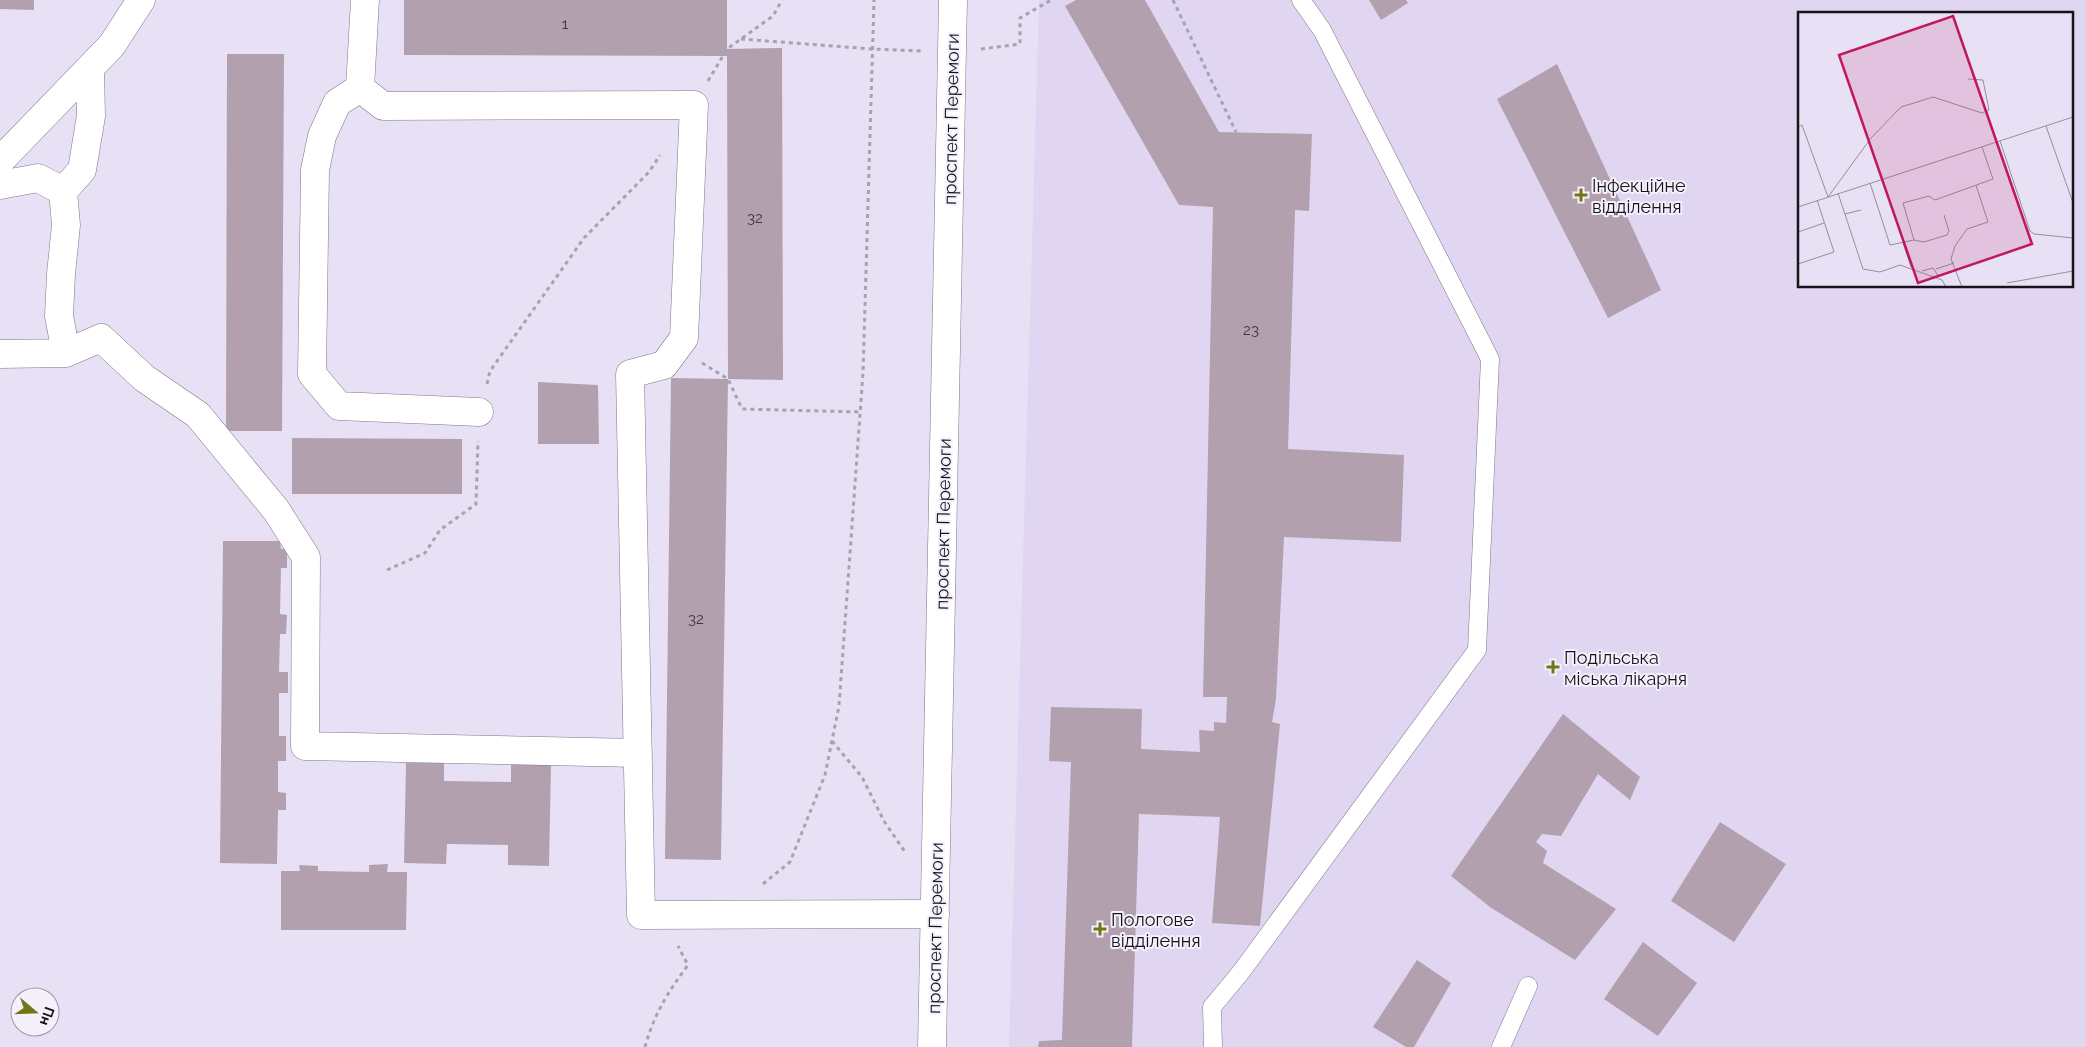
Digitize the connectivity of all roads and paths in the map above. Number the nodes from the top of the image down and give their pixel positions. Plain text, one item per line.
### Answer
1 (141, 0) edge
2 (365, 0) edge
3 (782, 0) edge
4 (874, 0) edge
5 (954, 0) edge
6 (1173, 0) edge
7 (1301, 0) edge
8 (741, 39) junction
9 (872, 49) junction
10 (90, 69) junction
11 (360, 88) junction
12 (694, 105) junction
13 (1236, 132) dead end
14 (664, 150) dead end
15 (0, 161) edge
16 (0, 185) edge
17 (63, 191) junction
18 (677, 348) junction
19 (66, 353) junction
20 (0, 354) edge
21 (479, 412) junction
22 (860, 412) junction
23 (387, 570) dead end
24 (832, 740) junction
25 (638, 753) junction
26 (909, 858) dead end
27 (762, 886) dead end
28 (935, 914) junction
29 (677, 945) dead end
30 (1528, 986) dead end
31 (645, 1047) edge
32 (932, 1047) edge
33 (1213, 1047) edge
34 (1501, 1047) edge

1 - 10 street
2 - 11 street
3 - 8 path
4 - 9 path
5 - 28 street, проспект Перемоги
6 - 13 path
7 - 33 lane
8 - 9 path
8 - 12 path
9 - 22 path
10 - 15 street
10 - 17 street
11 - 12 street
11 - 21 street
12 - 18 street
14 - 21 path
16 - 17 street
17 - 19 street
18 - 22 path
18 - 25 street
19 - 20 street
19 - 25 street
21 - 23 path
22 - 24 path
24 - 26 path
24 - 27 path
25 - 28 street
28 - 32 street, проспект Перемоги
29 - 31 path
30 - 34 lane

